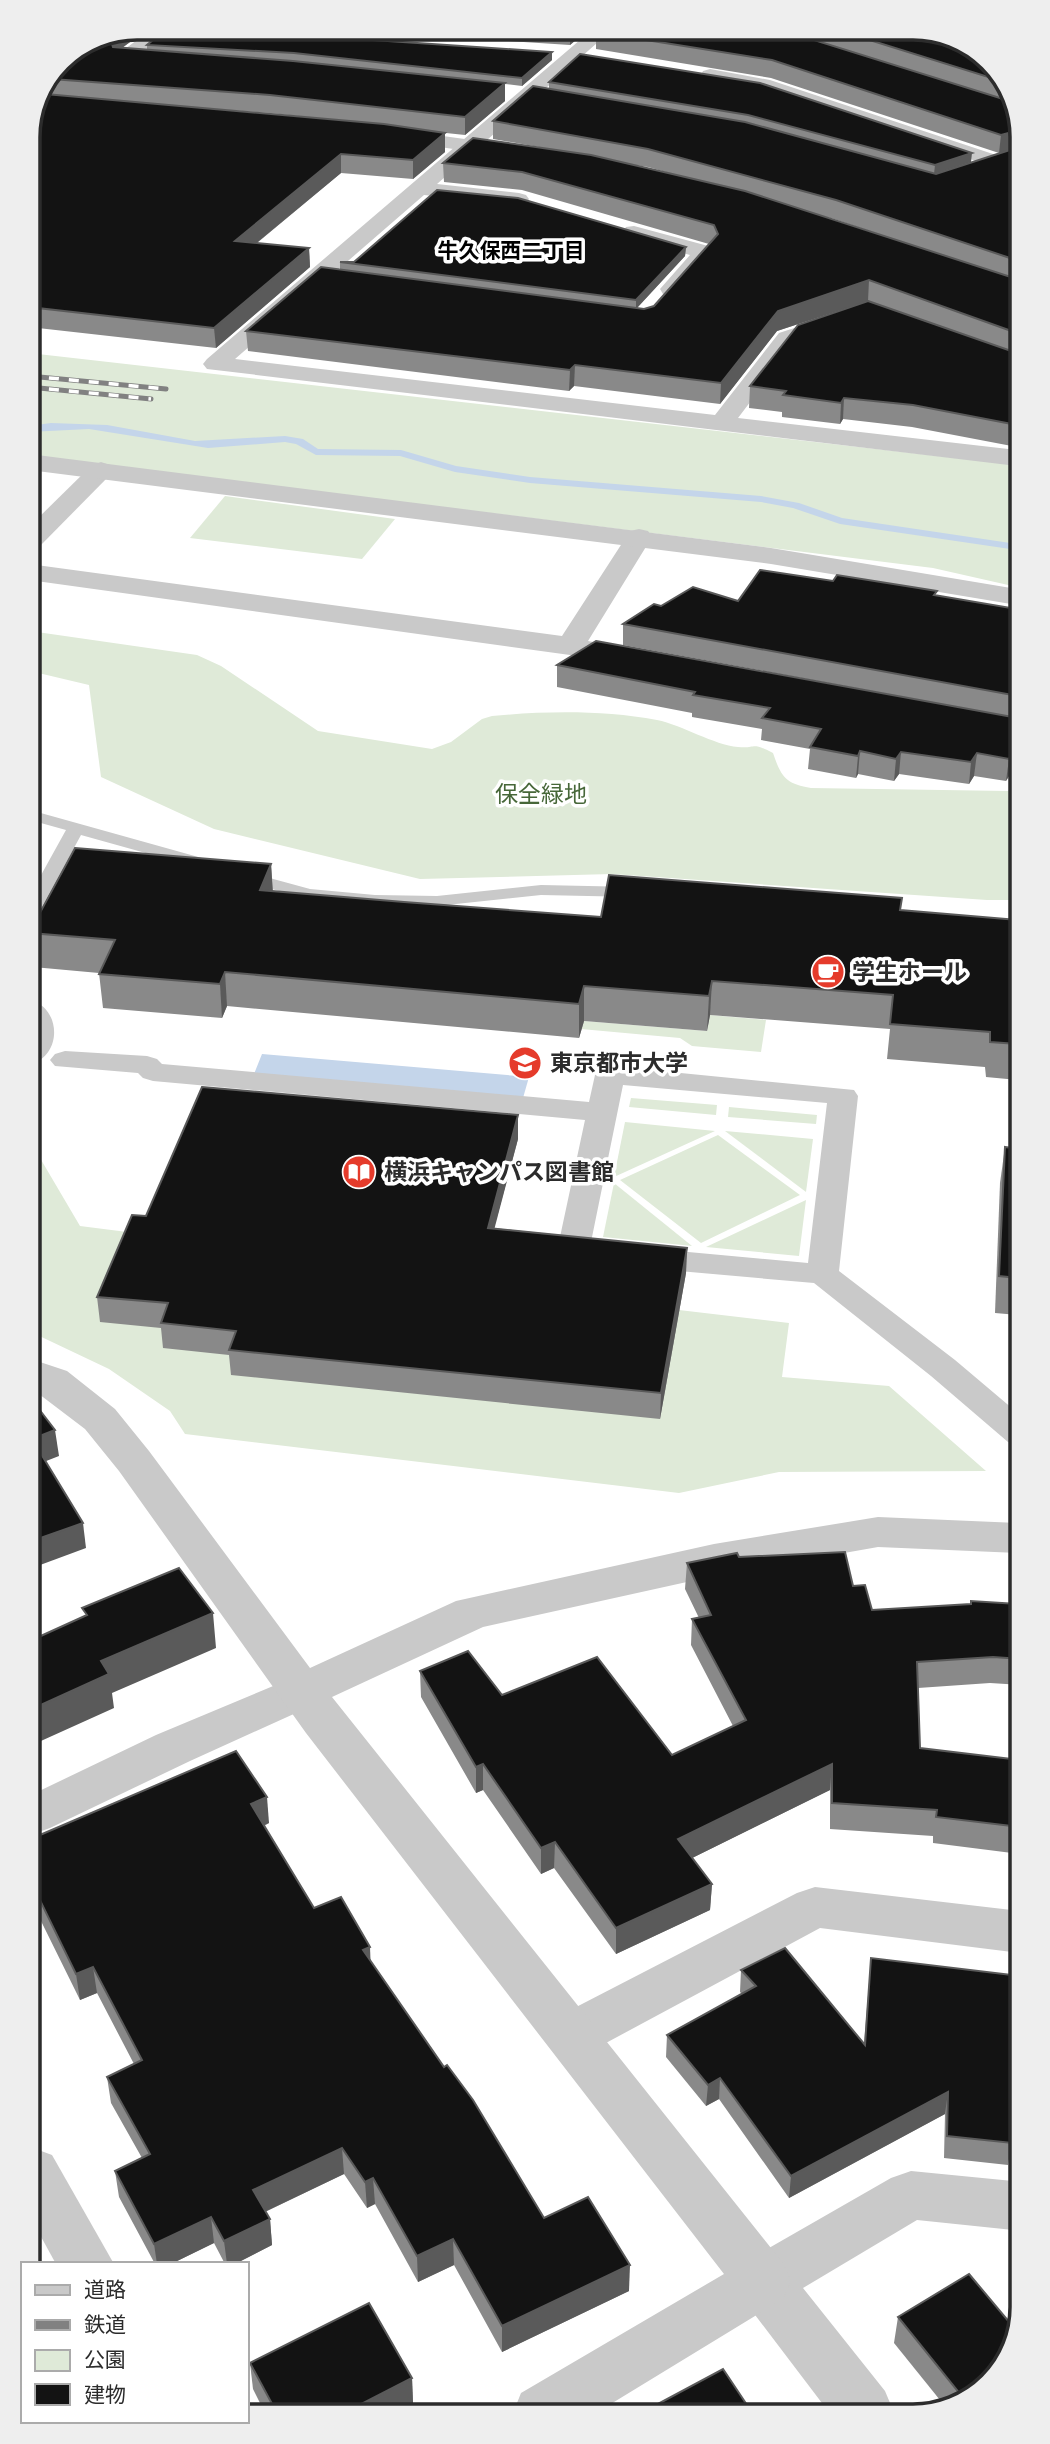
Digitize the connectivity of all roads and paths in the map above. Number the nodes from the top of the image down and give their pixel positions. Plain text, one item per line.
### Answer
1 (149, 40) edge
2 (592, 40) edge
3 (549, 52) edge
4 (577, 54) junction
5 (603, 58) edge
6 (176, 62) edge
7 (696, 73) edge
8 (502, 92) edge
9 (529, 95) junction
10 (50, 96) edge
11 (556, 100) edge
12 (46, 105) edge
13 (475, 140) junction
14 (535, 151) edge
15 (1007, 160) edge
16 (973, 171) edge
17 (421, 188) junction
18 (534, 203) edge
19 (613, 226) edge
20 (317, 276) junction
21 (344, 280) edge
22 (660, 301) edge
23 (856, 314) edge
24 (723, 421) junction
25 (1010, 457) edge
26 (40, 462) edge
27 (101, 470) junction
28 (40, 531) edge
29 (639, 537) junction
30 (40, 574) edge
31 (1010, 596) edge
32 (570, 646) junction
33 (665, 664) edge
34 (40, 818) edge
35 (75, 829) junction
36 (40, 894) edge
37 (658, 894) edge
38 (40, 1013) edge
39 (40, 1050) edge
40 (65, 1060) dead end
41 (602, 1112) junction
42 (823, 1274) junction
43 (40, 1375) edge
44 (1010, 1425) edge
45 (1010, 1538) edge
46 (302, 1691) junction
47 (40, 1812) edge
48 (1010, 1931) edge
49 (572, 2035) junction
50 (40, 2184) edge
51 (1010, 2206) edge
52 (85, 2262) edge
53 (763, 2281) junction
54 (557, 2404) edge
55 (859, 2404) edge

1 - 6 street
2 - 4 street
3 - 4 street
4 - 5 street
4 - 9 street
7 - 15 street
8 - 9 street
9 - 11 street
9 - 13 street
10 - 13 street
12 - 13 street
13 - 14 street
13 - 17 street
15 - 16 street
17 - 18 street
17 - 20 street
19 - 22 street
20 - 21 street
20 - 24 street
23 - 24 street
24 - 25 street
26 - 27 street
27 - 28 street
27 - 29 street
29 - 31 street
29 - 32 street
30 - 32 street
32 - 33 street
34 - 35 lane
35 - 36 lane
35 - 37 lane
38 - 39 lane
40 - 41 street
41 - 42 street
41 - 42 street
42 - 44 street
43 - 46 street
45 - 46 street
46 - 47 street
46 - 49 street
48 - 49 street
49 - 53 street
50 - 52 street
51 - 53 street
53 - 54 street
53 - 55 street

